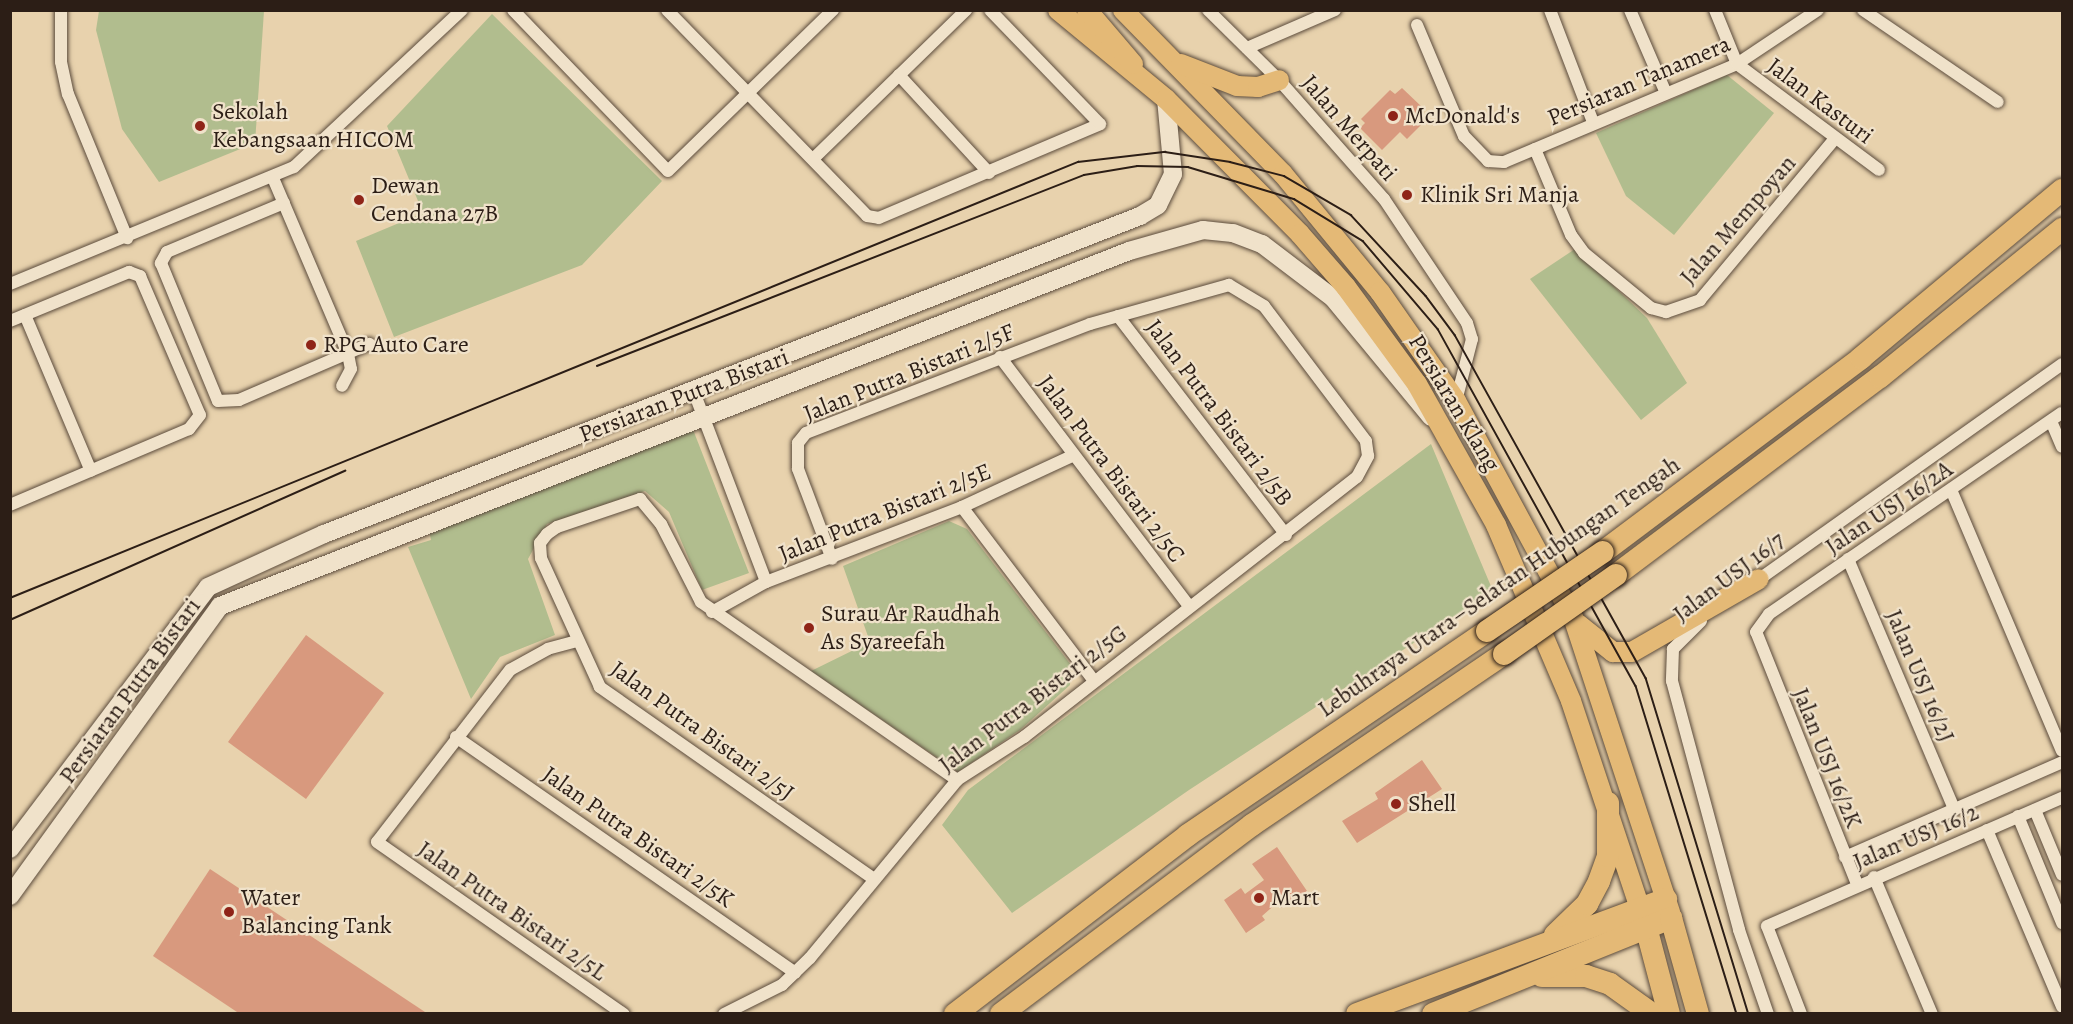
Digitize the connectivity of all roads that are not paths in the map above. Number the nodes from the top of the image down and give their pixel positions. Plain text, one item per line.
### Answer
1 (61, 10) edge
2 (462, 10) edge
3 (513, 10) edge
4 (667, 10) edge
5 (966, 10) edge
6 (990, 10) edge
7 (1058, 10) edge
8 (1087, 10) edge
9 (1123, 10) edge
10 (1208, 10) edge
11 (1335, 10) edge
12 (1550, 10) edge
13 (1630, 10) edge
14 (1715, 10) edge
15 (1818, 10) edge
16 (1863, 10) edge
17 (833, 11) edge
18 (1417, 25) dead end
19 (1247, 48) junction
20 (1176, 62) junction
21 (1737, 64) junction
22 (900, 75) junction
23 (1279, 80) junction
24 (1150, 84) junction
25 (748, 93) junction
26 (1666, 93) junction
27 (1166, 99) junction
28 (1998, 102) dead end
29 (1593, 122) junction
30 (1834, 140) junction
31 (1535, 149) junction
32 (813, 159) junction
33 (1879, 170) dead end
34 (989, 172) junction
35 (273, 178) junction
36 (2062, 190) edge
37 (284, 203) junction
38 (2062, 229) edge
39 (127, 238) junction
40 (10, 284) edge
41 (25, 315) junction
42 (1118, 316) junction
43 (10, 321) edge
44 (369, 344) dead end
45 (348, 354) junction
46 (1000, 357) junction
47 (2062, 364) edge
48 (342, 386) dead end
49 (694, 392) junction
50 (1456, 401) junction
51 (704, 413) junction
52 (2062, 413) edge
53 (2052, 422) junction
54 (1443, 429) junction
55 (2062, 447) edge
56 (1074, 455) junction
57 (91, 471) junction
58 (1952, 492) junction
59 (10, 505) edge
60 (962, 507) junction
61 (1286, 535) junction
62 (832, 559) junction
63 (1848, 559) junction
64 (1759, 579) junction
65 (766, 582) junction
66 (1189, 606) junction
67 (712, 612) junction
68 (1573, 617) junction
69 (577, 641) junction
70 (1759, 648) joint
71 (1094, 681) junction
72 (456, 737) junction
73 (2062, 752) edge
74 (2062, 762) edge
75 (957, 780) junction
76 (2062, 798) edge
77 (1608, 804) junction
78 (1954, 809) junction
79 (2035, 810) junction
80 (2018, 816) junction
81 (1987, 830) junction
82 (10, 849) edge
83 (1845, 856) junction
84 (2062, 875) edge
85 (1874, 877) junction
86 (874, 879) junction
87 (1857, 884) junction
88 (10, 896) edge
89 (1669, 909) junction
90 (1643, 918) junction
91 (2062, 923) edge
92 (1525, 951) junction
93 (795, 973) junction
94 (1516, 980) junction
95 (2062, 1007) edge
96 (624, 1014) edge
97 (724, 1014) edge
98 (955, 1014) edge
99 (1001, 1014) edge
100 (1357, 1014) edge
101 (1433, 1014) edge
102 (1653, 1014) edge
103 (1669, 1014) edge
104 (1698, 1014) edge
105 (1768, 1014) edge
106 (1801, 1014) edge
107 (1932, 1014) edge

1 - 39 street
2 - 35 street
3 - 25 street
4 - 25 street
5 - 22 street
6 - 34 street
7 - 24 main road, Persiaran Klang
8 - 24 main road
9 - 20 main road, Persiaran Klang
10 - 19 street, Jalan Merpati
11 - 19 street
12 - 29 street
13 - 26 street
14 - 21 street
15 - 21 street, Persiaran Tanamera
16 - 28 street
17 - 25 street
18 - 31 street, Persiaran Tanamera
19 - 23 street, Jalan Merpati
20 - 23 main road
20 - 50 main road, Persiaran Klang
21 - 26 street, Persiaran Tanamera
21 - 30 street, Jalan Kasturi
22 - 32 street
22 - 34 street
23 - 50 street, Jalan Merpati
24 - 27 main road, Persiaran Klang
25 - 32 street
26 - 29 street, Persiaran Tanamera
27 - 49 main road, Persiaran Putra Bistari
27 - 54 main road, Persiaran Klang
29 - 31 street, Persiaran Tanamera
30 - 31 street, Jalan Mempoyan
30 - 33 street, Jalan Kasturi
32 - 34 street
35 - 37 street
35 - 39 street
36 - 98 highway, Lebuhraya Utara–Selatan Hubungan Tengah, bridge
37 - 45 street
37 - 45 street
38 - 99 highway, bridge
39 - 40 street
41 - 43 street
41 - 57 street
41 - 57 street
42 - 46 street, Jalan Putra Bistari 2/5F
42 - 61 street, Jalan Putra Bistari 2/5B
42 - 61 street, Jalan Putra Bistari 2/5F
44 - 45 street
45 - 48 street
46 - 56 street, Jalan Putra Bistari 2/5C
46 - 62 street, Jalan Putra Bistari 2/5F
47 - 64 street, Jalan USJ 16/7
49 - 51 street
49 - 82 main road, Persiaran Putra Bistari
50 - 68 main road, Persiaran Klang
51 - 54 main road, Persiaran Putra Bistari
51 - 65 street
51 - 88 main road, Persiaran Putra Bistari
52 - 53 street, Jalan USJ 16/2A
53 - 55 street
53 - 58 street, Jalan USJ 16/2A
54 - 77 main road, Persiaran Klang
56 - 60 street, Jalan Putra Bistari 2/5E
56 - 66 street, Jalan Putra Bistari 2/5C
57 - 59 street
58 - 63 street, Jalan USJ 16/2A
58 - 73 street
60 - 62 street, Jalan Putra Bistari 2/5E
60 - 71 street
61 - 66 street, Jalan Putra Bistari 2/5G
62 - 65 street, Jalan Putra Bistari 2/5E
63 - 70 street, Jalan USJ 16/2A
63 - 78 street, Jalan USJ 16/2J
64 - 68 main road
64 - 105 street, Jalan USJ 16/7
65 - 67 street, Jalan Putra Bistari 2/5E
66 - 71 street, Jalan Putra Bistari 2/5G
67 - 69 street, Jalan Putra Bistari 2/5J
67 - 75 street
68 - 89 main road, Persiaran Klang
69 - 72 street
69 - 86 street, Jalan Putra Bistari 2/5J
70 - 83 street, Jalan USJ 16/2K
71 - 75 street, Jalan Putra Bistari 2/5G
72 - 93 street, Jalan Putra Bistari 2/5K
72 - 96 street, Jalan Putra Bistari 2/5L
74 - 78 street, Jalan USJ 16/2
75 - 86 street, Jalan Putra Bistari 2/5G
76 - 79 street, Jalan USJ 16/2
77 - 90 main road, Persiaran Klang
77 - 92 highway
78 - 83 street, Jalan USJ 16/2
79 - 80 street, Jalan USJ 16/2
79 - 84 street
80 - 81 street, Jalan USJ 16/2
80 - 91 street
81 - 85 street, Jalan USJ 16/2
81 - 95 street
83 - 87 street, Jalan USJ 16/2K
85 - 87 street, Jalan USJ 16/2
85 - 107 street
86 - 93 street, Jalan Putra Bistari 2/5G
87 - 106 street, Jalan USJ 16/2
89 - 90 highway
89 - 104 highway
90 - 92 highway
90 - 94 highway
90 - 103 highway
92 - 100 highway
93 - 97 street, Jalan Putra Bistari 2/5G
94 - 101 highway
94 - 102 highway

